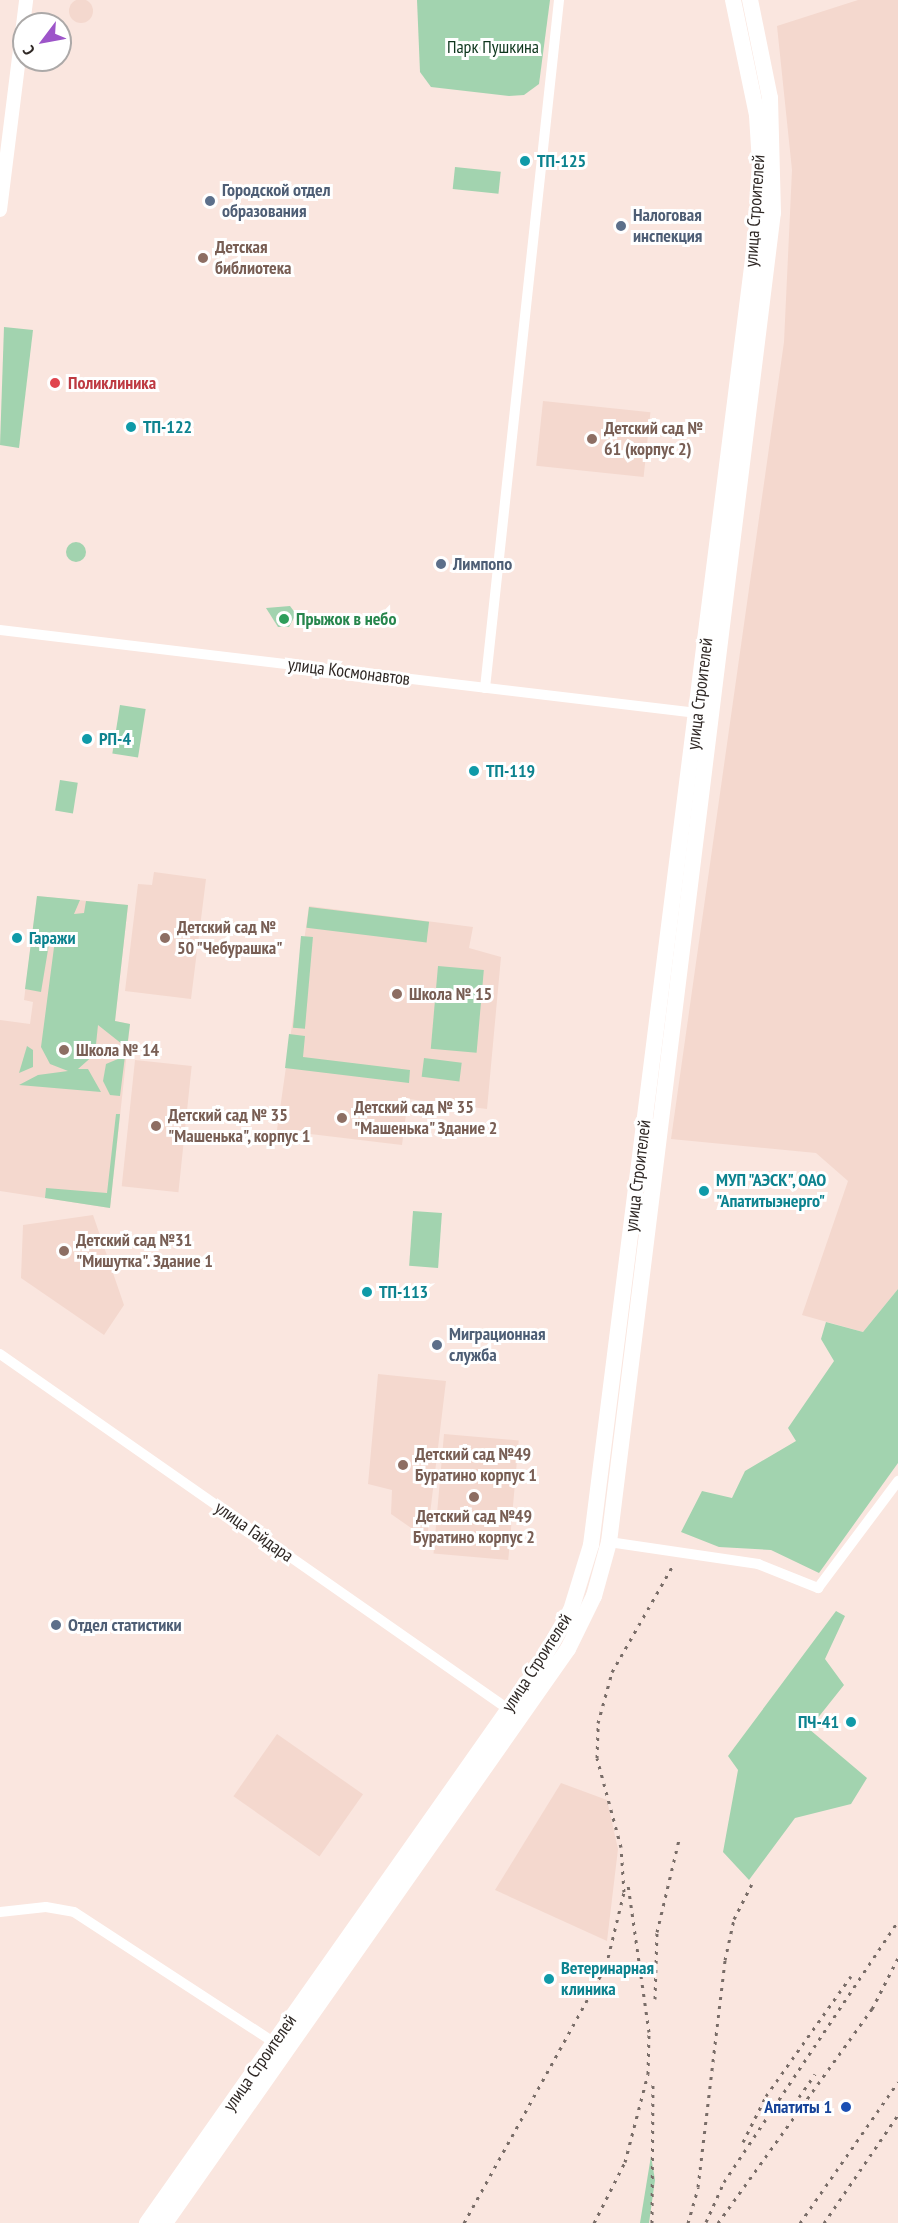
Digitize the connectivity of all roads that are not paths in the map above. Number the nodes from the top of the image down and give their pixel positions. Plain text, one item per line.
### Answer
1 (26, 0) edge
2 (559, 0) edge
3 (733, 0) edge
4 (750, 0) edge
5 (0, 210) edge
6 (731, 502) junction
7 (0, 630) edge
8 (485, 688) junction
9 (705, 713) junction
10 (0, 1354) edge
11 (622, 1367) junction
12 (898, 1481) edge
13 (609, 1542) junction
14 (514, 1714) junction
15 (0, 1911) edge
16 (281, 2047) junction
17 (156, 2221) edge

1 - 5 street
2 - 8 street
3 - 6 main road, улица Строителей
4 - 6 main road, улица Строителей
6 - 9 main road, улица Строителей
7 - 8 street, улица Космонавтов
8 - 9 street, улица Космонавтов
9 - 11 main road, улица Строителей
10 - 14 street, улица Гайдара
11 - 13 main road, улица Строителей
11 - 14 main road, улица Строителей
12 - 13 street
13 - 14 main road, улица Строителей
14 - 16 main road, улица Строителей
15 - 16 street
16 - 17 main road, улица Строителей

